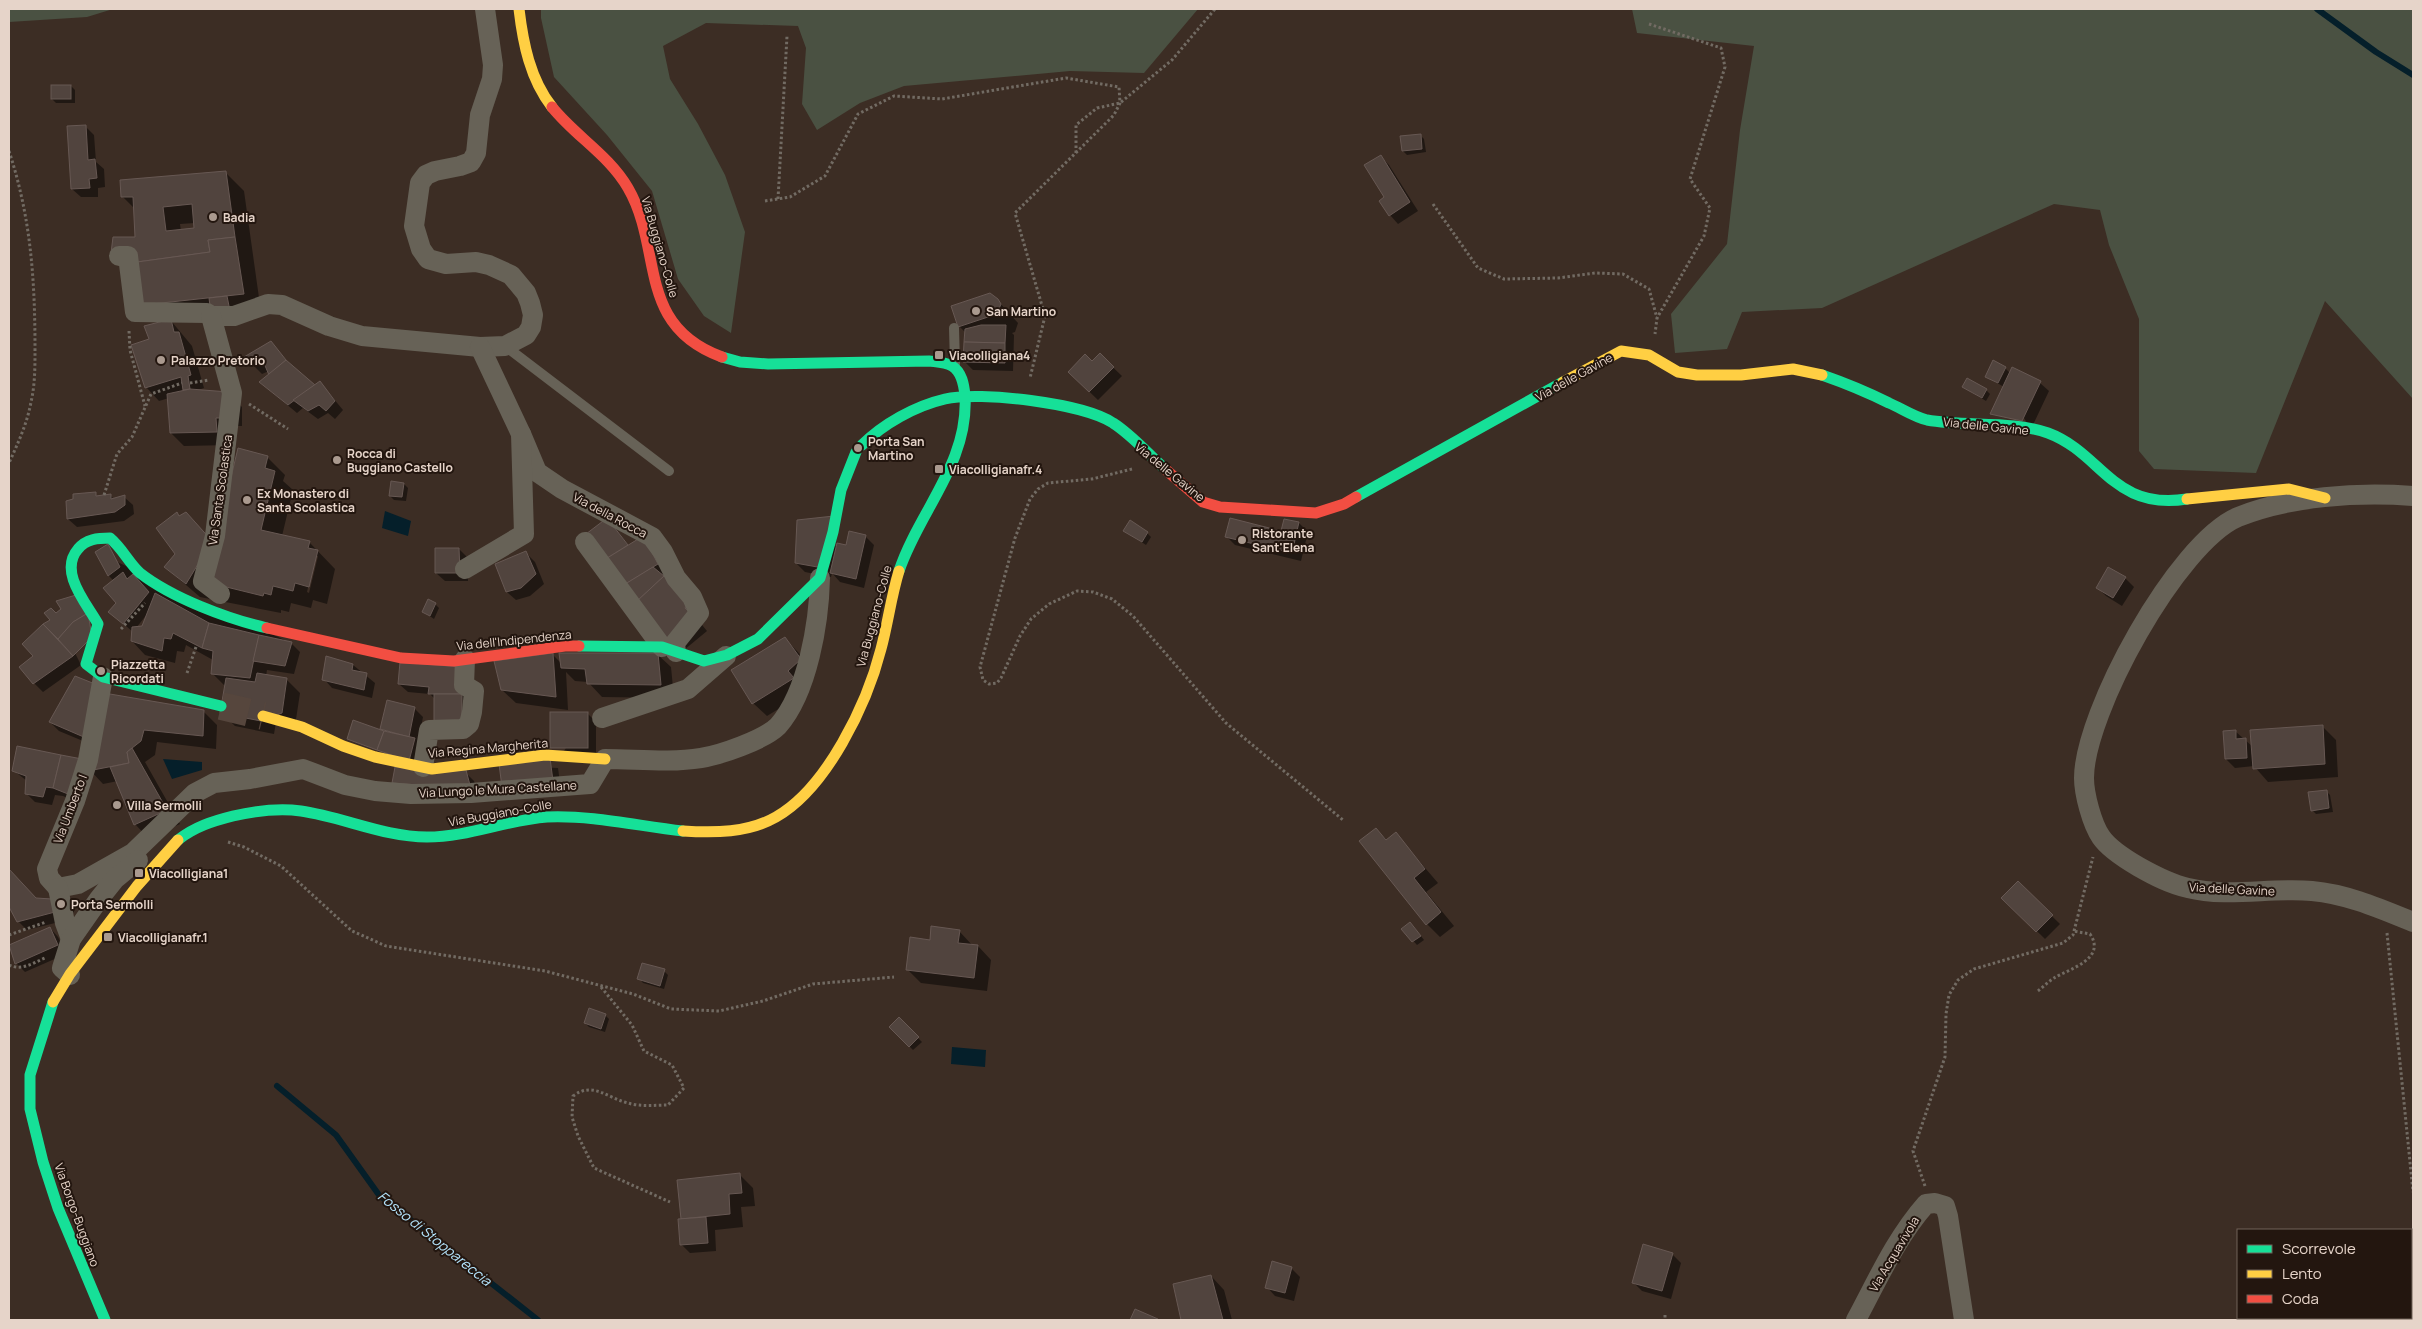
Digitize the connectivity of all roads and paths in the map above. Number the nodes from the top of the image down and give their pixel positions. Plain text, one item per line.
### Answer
1 (485, 9) edge
2 (519, 9) edge
3 (1215, 9) edge
4 (1649, 24) dead end
5 (787, 36) dead end
6 (1120, 103) junction
7 (9, 151) edge
8 (1076, 154) junction
9 (778, 199) junction
10 (765, 201) dead end
11 (1433, 204) dead end
12 (119, 256) dead end
13 (211, 316) junction
14 (1657, 318) junction
15 (954, 328) dead end
16 (129, 332) dead end
17 (505, 346) junction
18 (480, 347) junction
19 (1649, 355) junction
20 (956, 367) junction
21 (182, 384) dead end
22 (231, 385) junction
23 (965, 397) junction
24 (1024, 400) junction
25 (145, 406) junction
26 (288, 429) dead end
27 (521, 434) junction
28 (1146, 454) junction
29 (9, 463) edge
30 (669, 471) dead end
31 (104, 495) dead end
32 (2413, 496) edge
33 (2325, 498) junction
34 (585, 542) dead end
35 (465, 569) dead end
36 (820, 578) junction
37 (155, 584) junction
38 (220, 594) dead end
39 (98, 624) junction
40 (669, 650) junction
41 (727, 654) junction
42 (465, 659) junction
43 (103, 681) junction
44 (221, 706) tunnel mouth
45 (263, 716) tunnel mouth
46 (602, 718) dead end
47 (606, 759) junction
48 (423, 767) junction
49 (1342, 820) dead end
50 (2101, 837) junction
51 (222, 840) dead end
52 (160, 850) junction
53 (103, 880) junction
54 (58, 888) junction
55 (2385, 910) junction
56 (64, 915) junction
57 (2413, 922) edge
58 (2073, 931) junction
59 (9, 935) edge
60 (69, 944) junction
61 (9, 965) edge
62 (70, 976) junction
63 (894, 977) dead end
64 (601, 986) junction
65 (2038, 991) dead end
66 (2413, 1192) edge
67 (670, 1202) dead end
68 (1930, 1203) junction
69 (1665, 1315) dead end
70 (105, 1320) edge
71 (1665, 1320) edge
72 (1856, 1320) edge
73 (1964, 1320) edge

1 - 17 street
2 - 20 street, Via Buggiano-Colle
3 - 6 path
4 - 14 path
5 - 9 path
6 - 8 path
6 - 8 path
6 - 9 path
7 - 29 path
8 - 24 path
9 - 10 path
11 - 14 path
12 - 13 street
13 - 18 street
13 - 22 street
14 - 19 path
15 - 20 lane
16 - 25 path
17 - 18 street
17 - 30 lane
18 - 27 street, Via della Rocca
19 - 28 street, Via delle Gavine
19 - 33 street, Via delle Gavine
20 - 23 street, Via Buggiano-Colle
21 - 25 path
22 - 26 path
22 - 38 street, Via Santa Scolastica
23 - 24 street, Via delle Gavine
23 - 36 street, Via dell'Indipendenza
23 - 52 street, Via Buggiano-Colle
24 - 28 street, Via delle Gavine
25 - 31 path
27 - 35 street, Via della Rocca
27 - 40 street, Via della Rocca
28 - 49 path
32 - 33 street, Via delle Gavine
33 - 50 street, Via delle Gavine
34 - 40 street
36 - 41 street, Via dell'Indipendenza
36 - 47 street
37 - 39 path
37 - 39 street, Via dell'Indipendenza
37 - 42 street, Via dell'Indipendenza
39 - 43 street
40 - 41 street, Via dell'Indipendenza
40 - 42 street, Via dell'Indipendenza
41 - 46 street
42 - 48 street
43 - 44 street
43 - 54 street, Via Umberto I
45 - 48 street, Via Regina Margherita
47 - 48 street, Via Regina Margherita
47 - 53 street, Via Lungo le Mura Castellane
50 - 55 street, Via delle Gavine
50 - 58 path
51 - 64 path
52 - 53 street
52 - 62 street, Via Buggiano-Colle
53 - 54 street
53 - 60 street
54 - 56 street
55 - 57 street, Via delle Gavine
55 - 66 path
56 - 59 path
56 - 60 street
58 - 65 path
58 - 68 path
60 - 61 path
60 - 62 street
62 - 70 street, Via Borgo-Buggiano
63 - 64 path
64 - 67 path
68 - 72 street, Via Acquavivola
68 - 73 street
69 - 71 path

